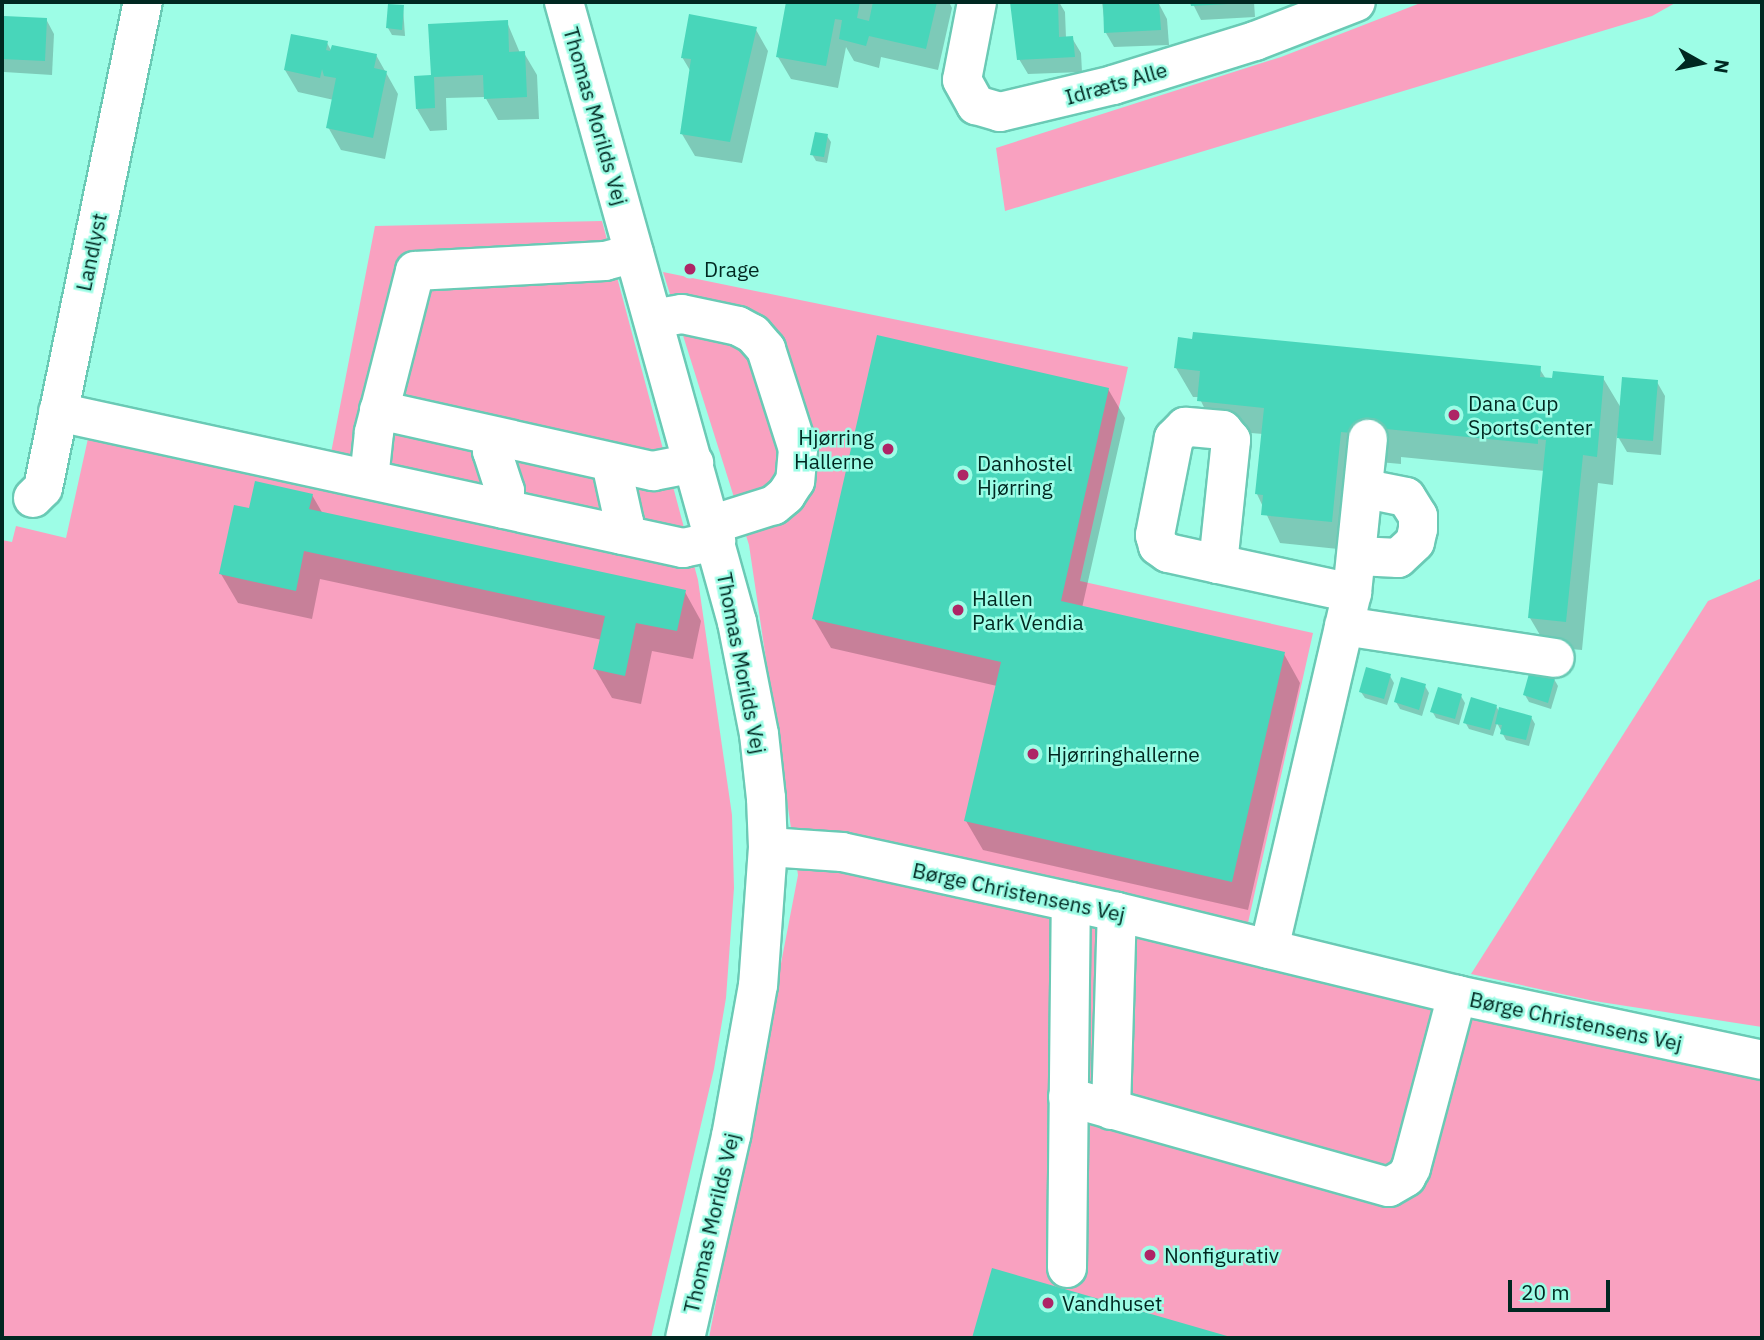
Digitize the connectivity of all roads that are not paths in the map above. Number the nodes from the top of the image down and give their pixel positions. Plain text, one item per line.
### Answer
1 (143, 2) edge
2 (564, 2) edge
3 (977, 2) edge
4 (1356, 2) edge
5 (634, 253) junction
6 (653, 319) junction
7 (379, 410) junction
8 (58, 412) junction
9 (492, 436) junction
10 (1368, 439) dead end
11 (611, 463) junction
12 (694, 463) junction
13 (369, 479) junction
14 (1366, 489) junction
15 (33, 498) dead end
16 (503, 509) junction
17 (713, 533) junction
18 (622, 535) junction
19 (1359, 556) junction
20 (1219, 564) dead end
21 (1348, 610) junction
22 (1555, 658) dead end
23 (768, 847) junction
24 (1072, 902) junction
25 (1117, 912) junction
26 (1269, 949) junction
27 (1070, 973) junction
28 (1114, 986) junction
29 (1457, 995) junction
30 (1762, 1060) edge
31 (1068, 1097) junction
32 (1111, 1110) junction
33 (1067, 1268) dead end
34 (685, 1338) edge

1 - 8 street, Landlyst
2 - 5 street, Thomas Morilds Vej
3 - 4 street, Idræts Alle
5 - 6 street, Thomas Morilds Vej
5 - 7 street
6 - 12 street, Thomas Morilds Vej
6 - 17 street
7 - 9 street
7 - 13 street
8 - 13 street
8 - 15 street, Landlyst
9 - 11 street
9 - 16 street
10 - 14 street
11 - 12 street
11 - 18 street
12 - 17 street, Thomas Morilds Vej
13 - 16 street
14 - 19 street
14 - 19 street
16 - 18 street
17 - 18 street
17 - 23 street, Thomas Morilds Vej
19 - 21 street
20 - 21 street
21 - 22 street
21 - 26 street
23 - 24 street, Børge Christensens Vej
23 - 34 street, Thomas Morilds Vej
24 - 25 street, Børge Christensens Vej
24 - 27 street
25 - 26 street, Børge Christensens Vej
25 - 28 street
26 - 29 street, Børge Christensens Vej
27 - 28 street
27 - 31 street
28 - 32 street
29 - 30 street, Børge Christensens Vej
29 - 32 street
31 - 32 street
31 - 33 street

